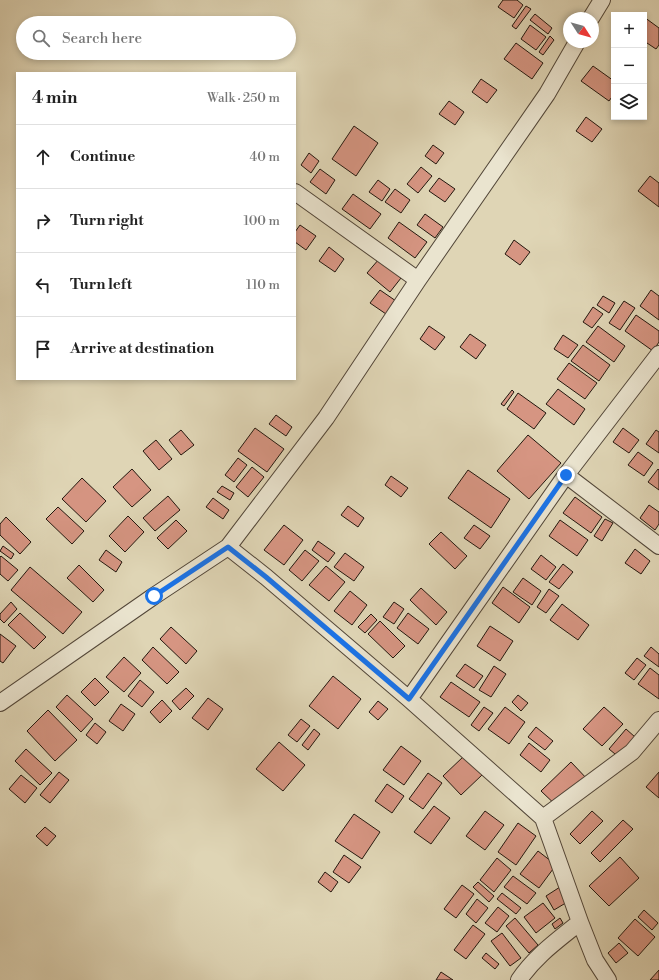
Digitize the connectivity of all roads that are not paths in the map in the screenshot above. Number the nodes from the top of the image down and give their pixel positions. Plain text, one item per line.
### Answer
1 (602, 0) edge
2 (595, 12) edge
3 (574, 48) edge
4 (296, 193) edge
5 (418, 280) junction
6 (659, 354) edge
7 (566, 475) junction
8 (659, 546) edge
9 (228, 547) junction
10 (409, 699) junction
11 (0, 703) edge
12 (659, 720) edge
13 (543, 818) junction
14 (580, 922) junction
15 (520, 980) edge
16 (608, 980) edge

1 - 2 street
3 - 5 street
4 - 5 street
5 - 9 street
6 - 7 street
7 - 8 street
7 - 10 street
9 - 10 street
9 - 11 street
10 - 13 street
12 - 13 street
13 - 14 street
14 - 15 street
14 - 16 street

